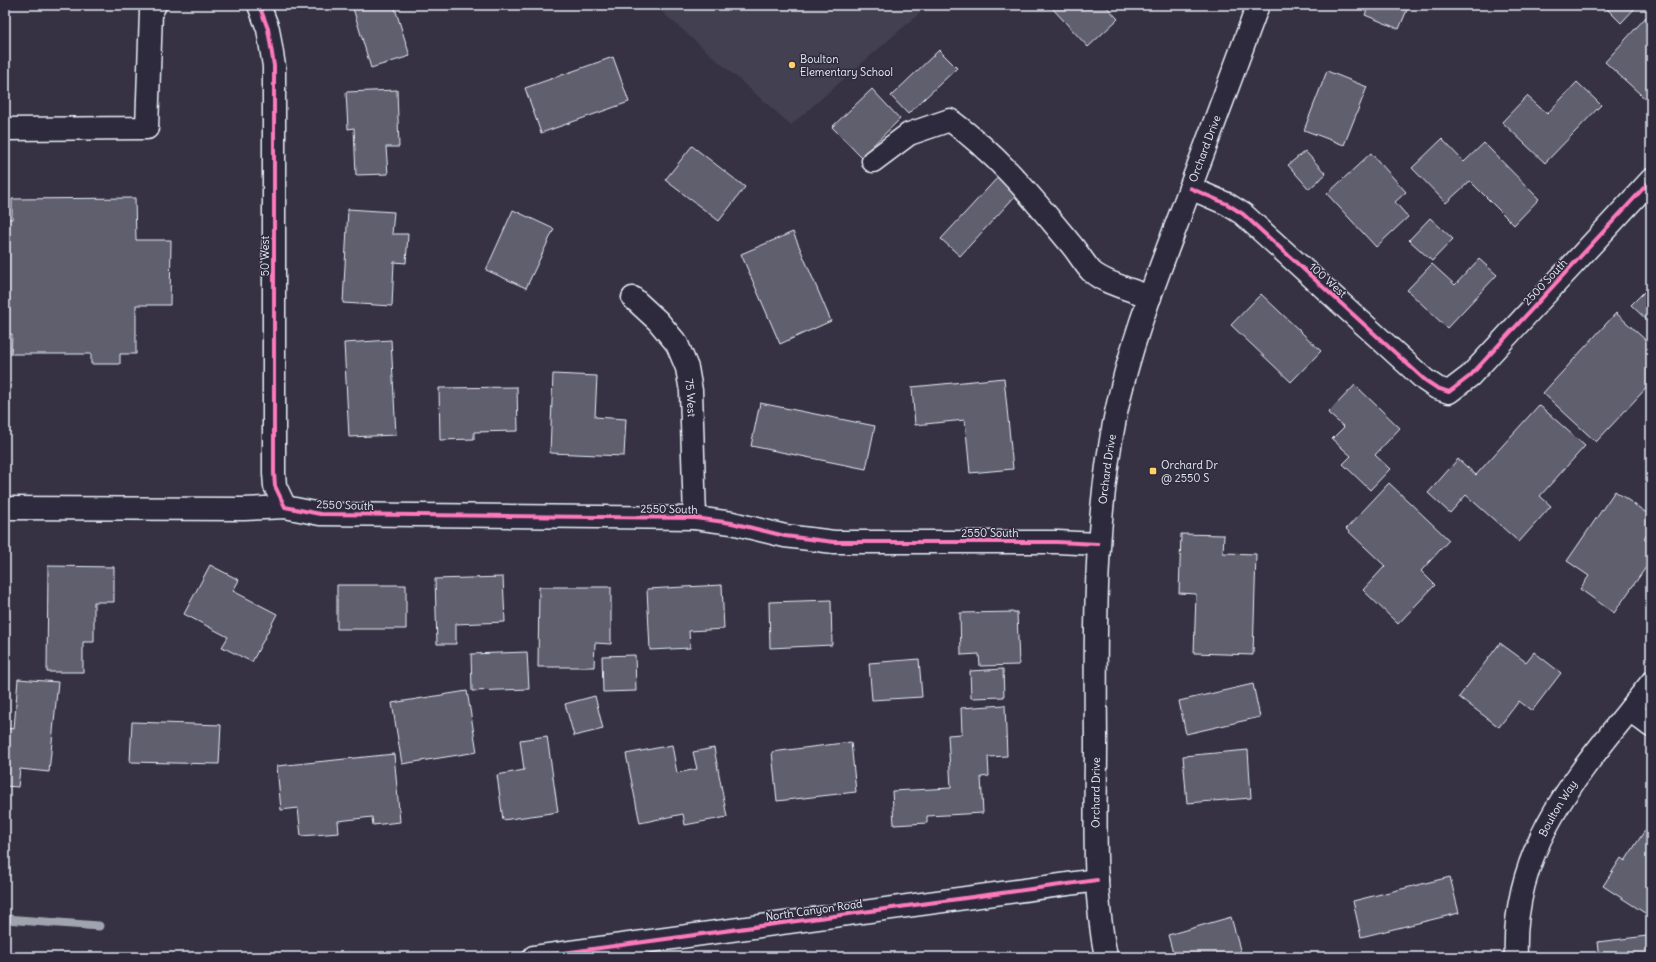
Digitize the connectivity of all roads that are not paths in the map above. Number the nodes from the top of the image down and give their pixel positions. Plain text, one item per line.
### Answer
1 (155, 5) edge
2 (259, 5) edge
3 (1258, 5) edge
4 (5, 129) edge
5 (874, 161) dead end
6 (1651, 180) edge
7 (1190, 188) junction
8 (1150, 297) junction
9 (633, 298) dead end
10 (1449, 392) joint
11 (285, 507) junction
12 (5, 508) edge
13 (695, 518) junction
14 (1098, 544) junction
15 (1651, 683) edge
16 (1630, 710) junction
17 (1651, 726) edge
18 (1097, 880) junction
19 (534, 957) edge
20 (1106, 957) edge
21 (1516, 957) edge

1 - 4 street
2 - 11 street, 50 West
3 - 7 street, Orchard Drive
5 - 8 street
6 - 10 street, 2500 South
7 - 8 street, Orchard Drive
7 - 10 street, 100 West
8 - 14 street, Orchard Drive
9 - 13 street, 75 West
11 - 12 street, 2550 South
11 - 13 street, 2550 South
13 - 14 street, 2550 South
14 - 18 street, Orchard Drive
15 - 16 street, Boulton Way
16 - 17 street
16 - 21 street, Boulton Way
18 - 19 street, North Canyon Road
18 - 20 street, Orchard Drive

